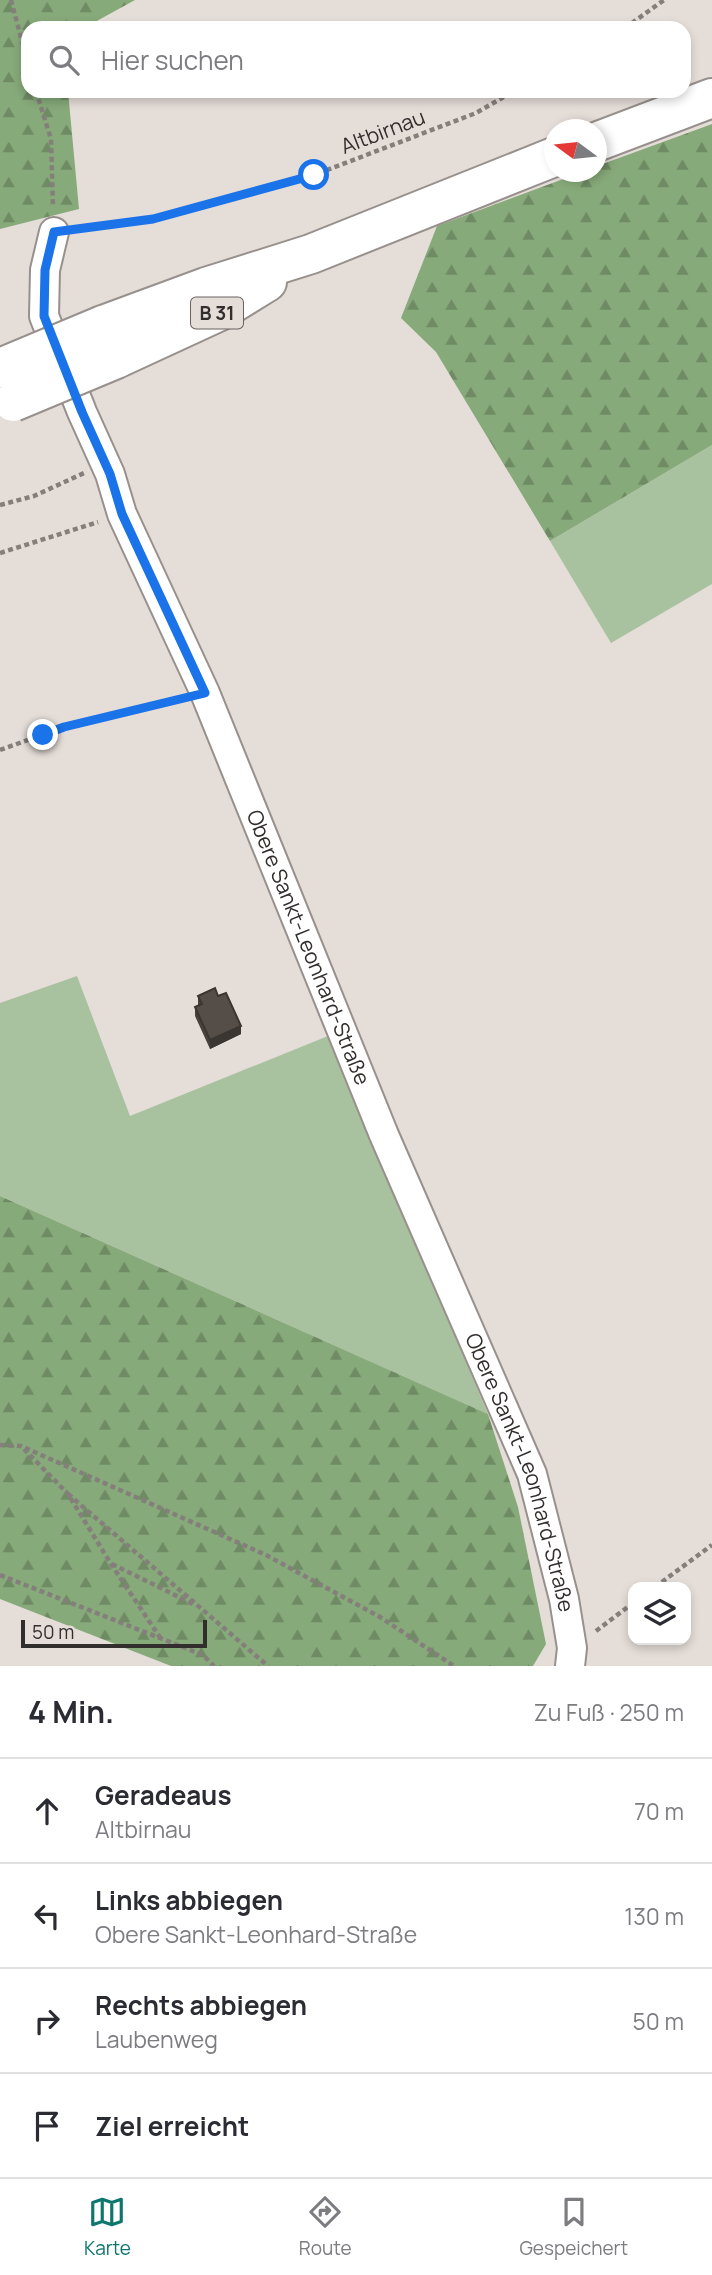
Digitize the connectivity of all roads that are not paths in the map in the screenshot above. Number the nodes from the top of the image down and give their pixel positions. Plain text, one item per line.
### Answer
1 (712, 98) edge
2 (607, 138) edge
3 (544, 162) edge
4 (54, 232) road end
5 (3, 386) edge
6 (571, 1657) edge

1 - 2 main road
3 - 5 main road, B 31, bridge
4 - 6 street, Obere Sankt-Leonhard-Straße

